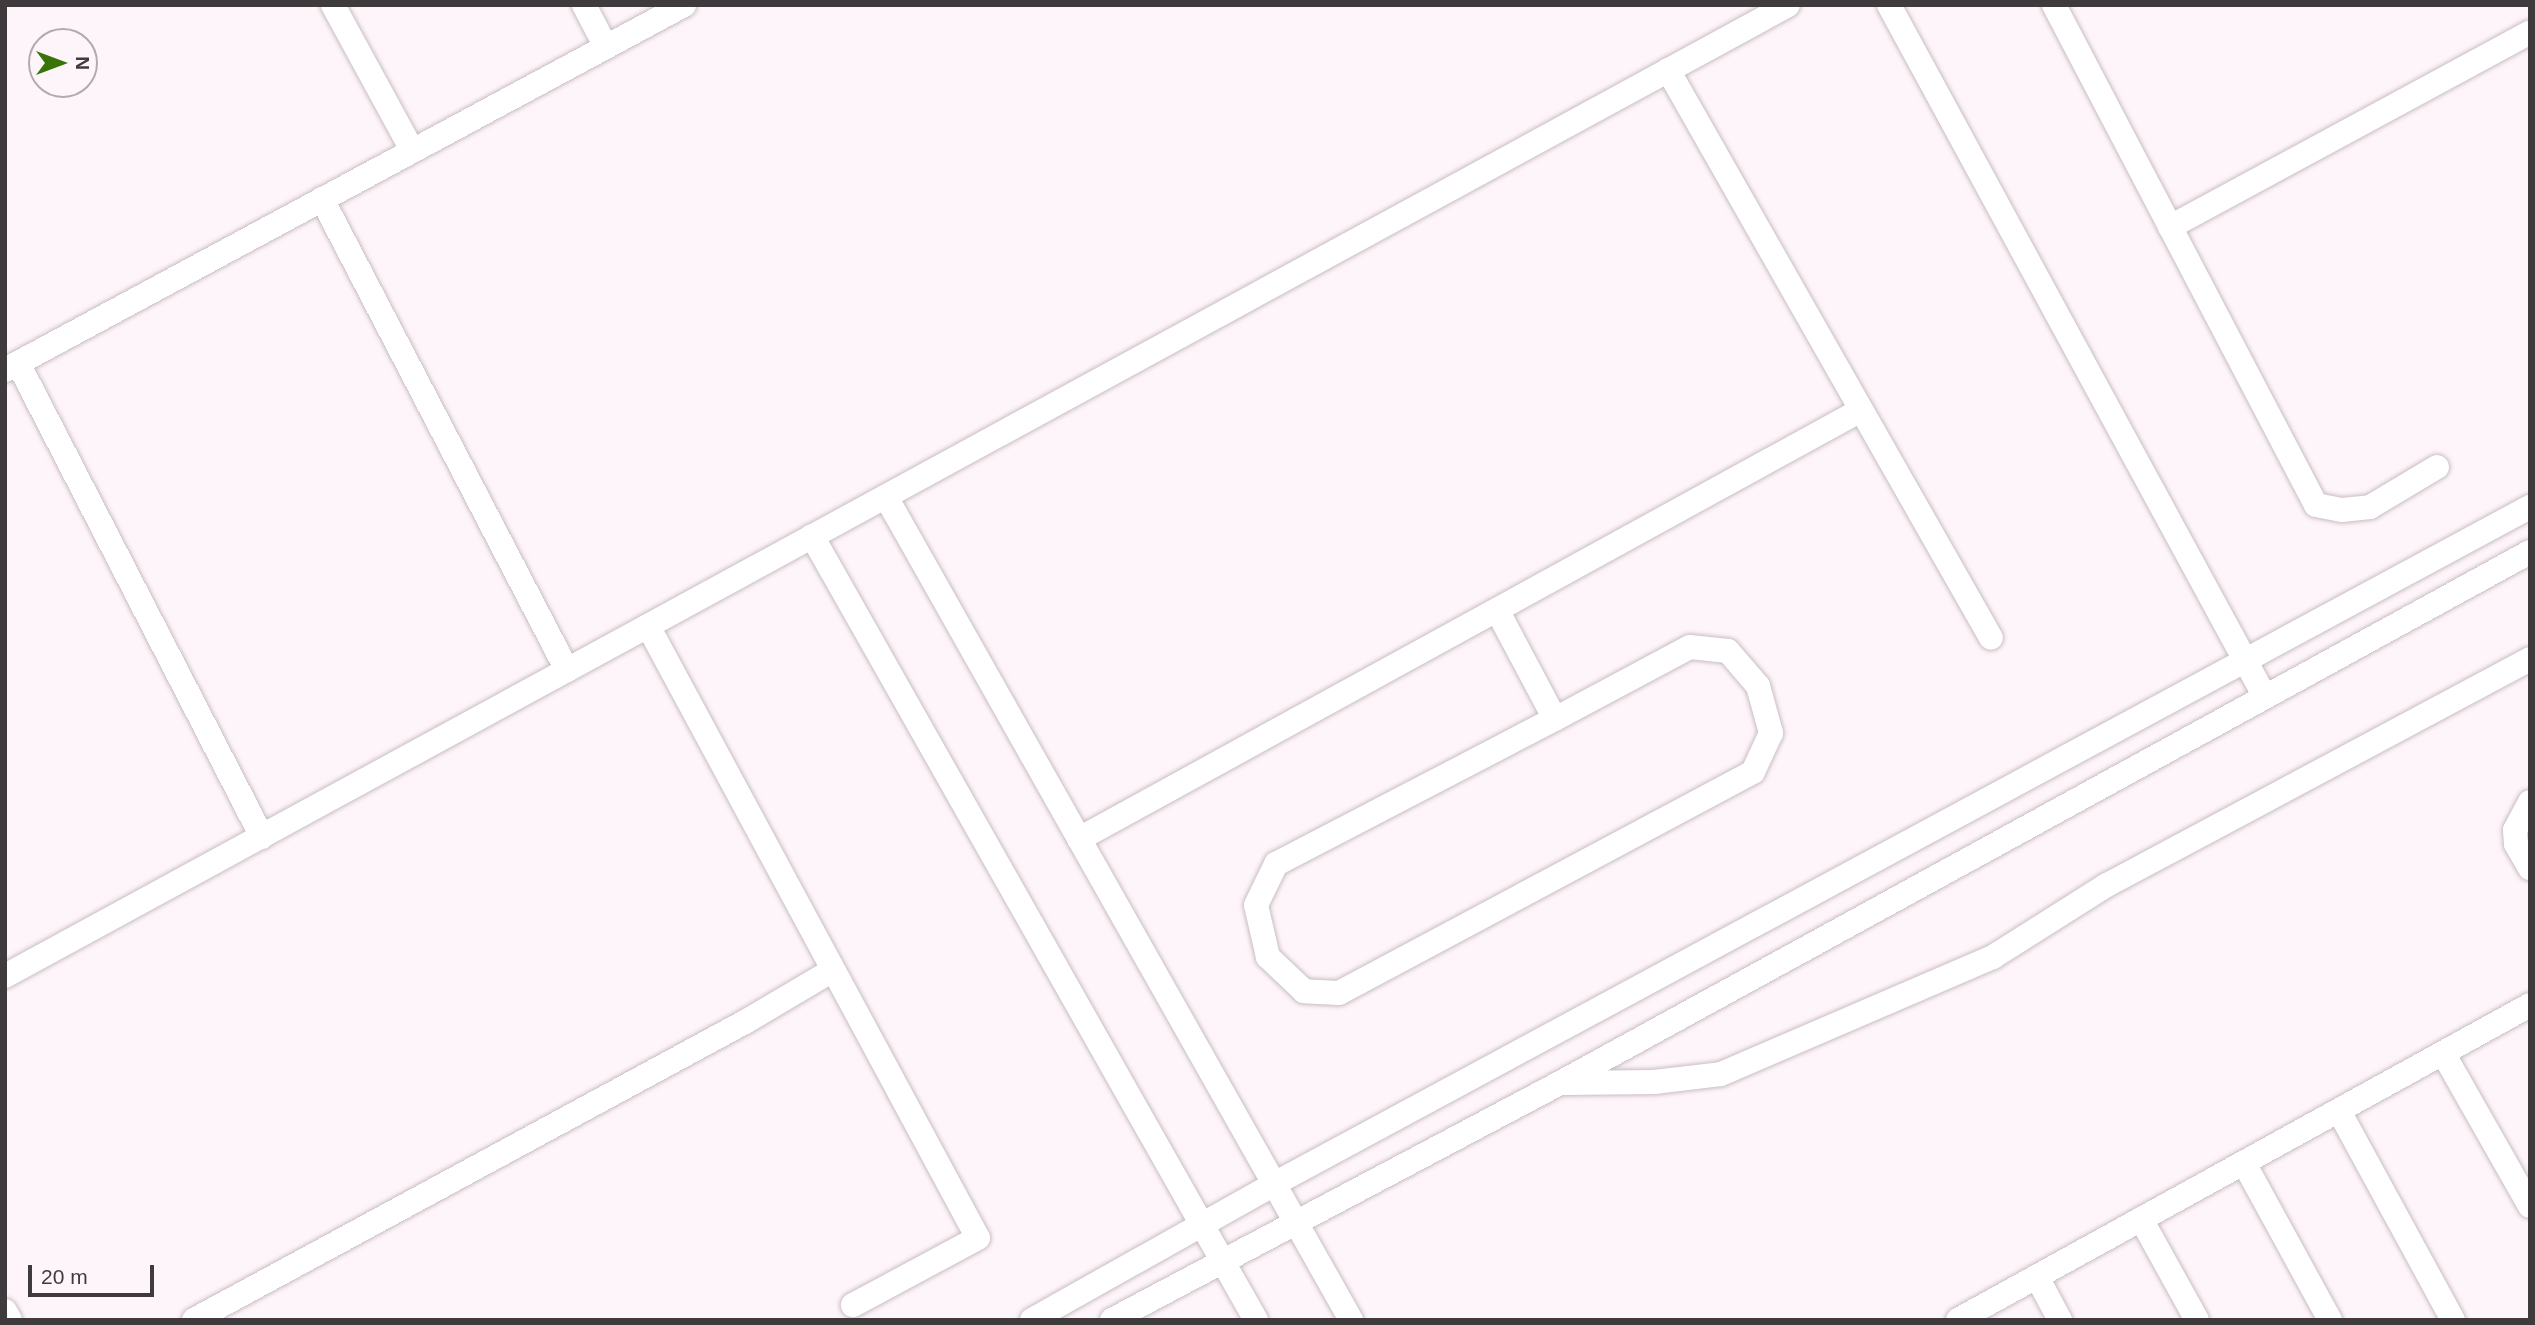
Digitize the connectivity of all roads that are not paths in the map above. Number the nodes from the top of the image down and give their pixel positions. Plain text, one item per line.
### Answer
1 (333, 5) edge
2 (584, 5) edge
3 (684, 5) edge
4 (1788, 5) edge
5 (1889, 5) edge
6 (2054, 5) edge
7 (2530, 32) edge
8 (606, 47) junction
9 (1668, 70) junction
10 (412, 150) junction
11 (322, 199) junction
12 (2170, 227) junction
13 (12, 367) edge
14 (1861, 410) junction
15 (2437, 467) dead end
16 (886, 497) junction
17 (2530, 507) edge
18 (812, 536) junction
19 (2530, 552) edge
20 (1497, 610) junction
21 (648, 626) junction
22 (1991, 638) dead end
23 (2530, 659) edge
24 (2245, 660) junction
25 (567, 670) junction
26 (2264, 695) junction
27 (1555, 719) junction
28 (2530, 802) edge
29 (262, 837) junction
30 (1079, 839) junction
31 (2530, 868) edge
32 (833, 970) junction
33 (5, 976) edge
34 (2530, 1005) edge
35 (2443, 1053) junction
36 (1560, 1083) junction
37 (2339, 1111) junction
38 (2244, 1163) junction
39 (1273, 1184) junction
40 (2530, 1206) edge
41 (2141, 1219) junction
42 (1296, 1225) junction
43 (1203, 1226) junction
44 (1223, 1258) junction
45 (2037, 1277) junction
46 (853, 1304) dead end
47 (5, 1311) edge
48 (10, 1320) edge
49 (194, 1320) edge
50 (1032, 1320) edge
51 (1112, 1320) edge
52 (1256, 1320) edge
53 (1351, 1320) edge
54 (1958, 1320) edge
55 (2060, 1320) edge
56 (2197, 1320) edge
57 (2330, 1320) edge
58 (2453, 1320) edge

1 - 10 lane
2 - 8 lane
3 - 8 lane
4 - 9 lane
5 - 24 lane
6 - 12 lane
7 - 12 lane
8 - 10 lane
9 - 14 lane
9 - 16 lane
10 - 11 lane
11 - 13 lane
11 - 25 lane
12 - 15 lane
13 - 29 lane
14 - 20 lane
14 - 22 lane
16 - 18 lane
16 - 30 lane
17 - 24 lane
18 - 21 lane
18 - 43 lane
19 - 26 lane
20 - 27 lane
20 - 30 lane
21 - 25 lane
21 - 32 lane
23 - 36 lane
24 - 26 lane
24 - 39 lane
25 - 29 lane
26 - 36 lane
27 - 27 lane
28 - 31 lane
29 - 33 lane
30 - 39 lane
32 - 46 lane
32 - 49 lane
34 - 35 lane
35 - 37 lane
35 - 40 lane
36 - 42 lane
37 - 38 lane
37 - 58 lane
38 - 41 lane
38 - 57 lane
39 - 42 lane
39 - 43 lane
41 - 45 lane
41 - 56 lane
42 - 44 lane
42 - 53 lane
43 - 44 lane
43 - 50 lane
44 - 51 lane
44 - 52 lane
45 - 54 lane
45 - 55 lane
47 - 48 lane

